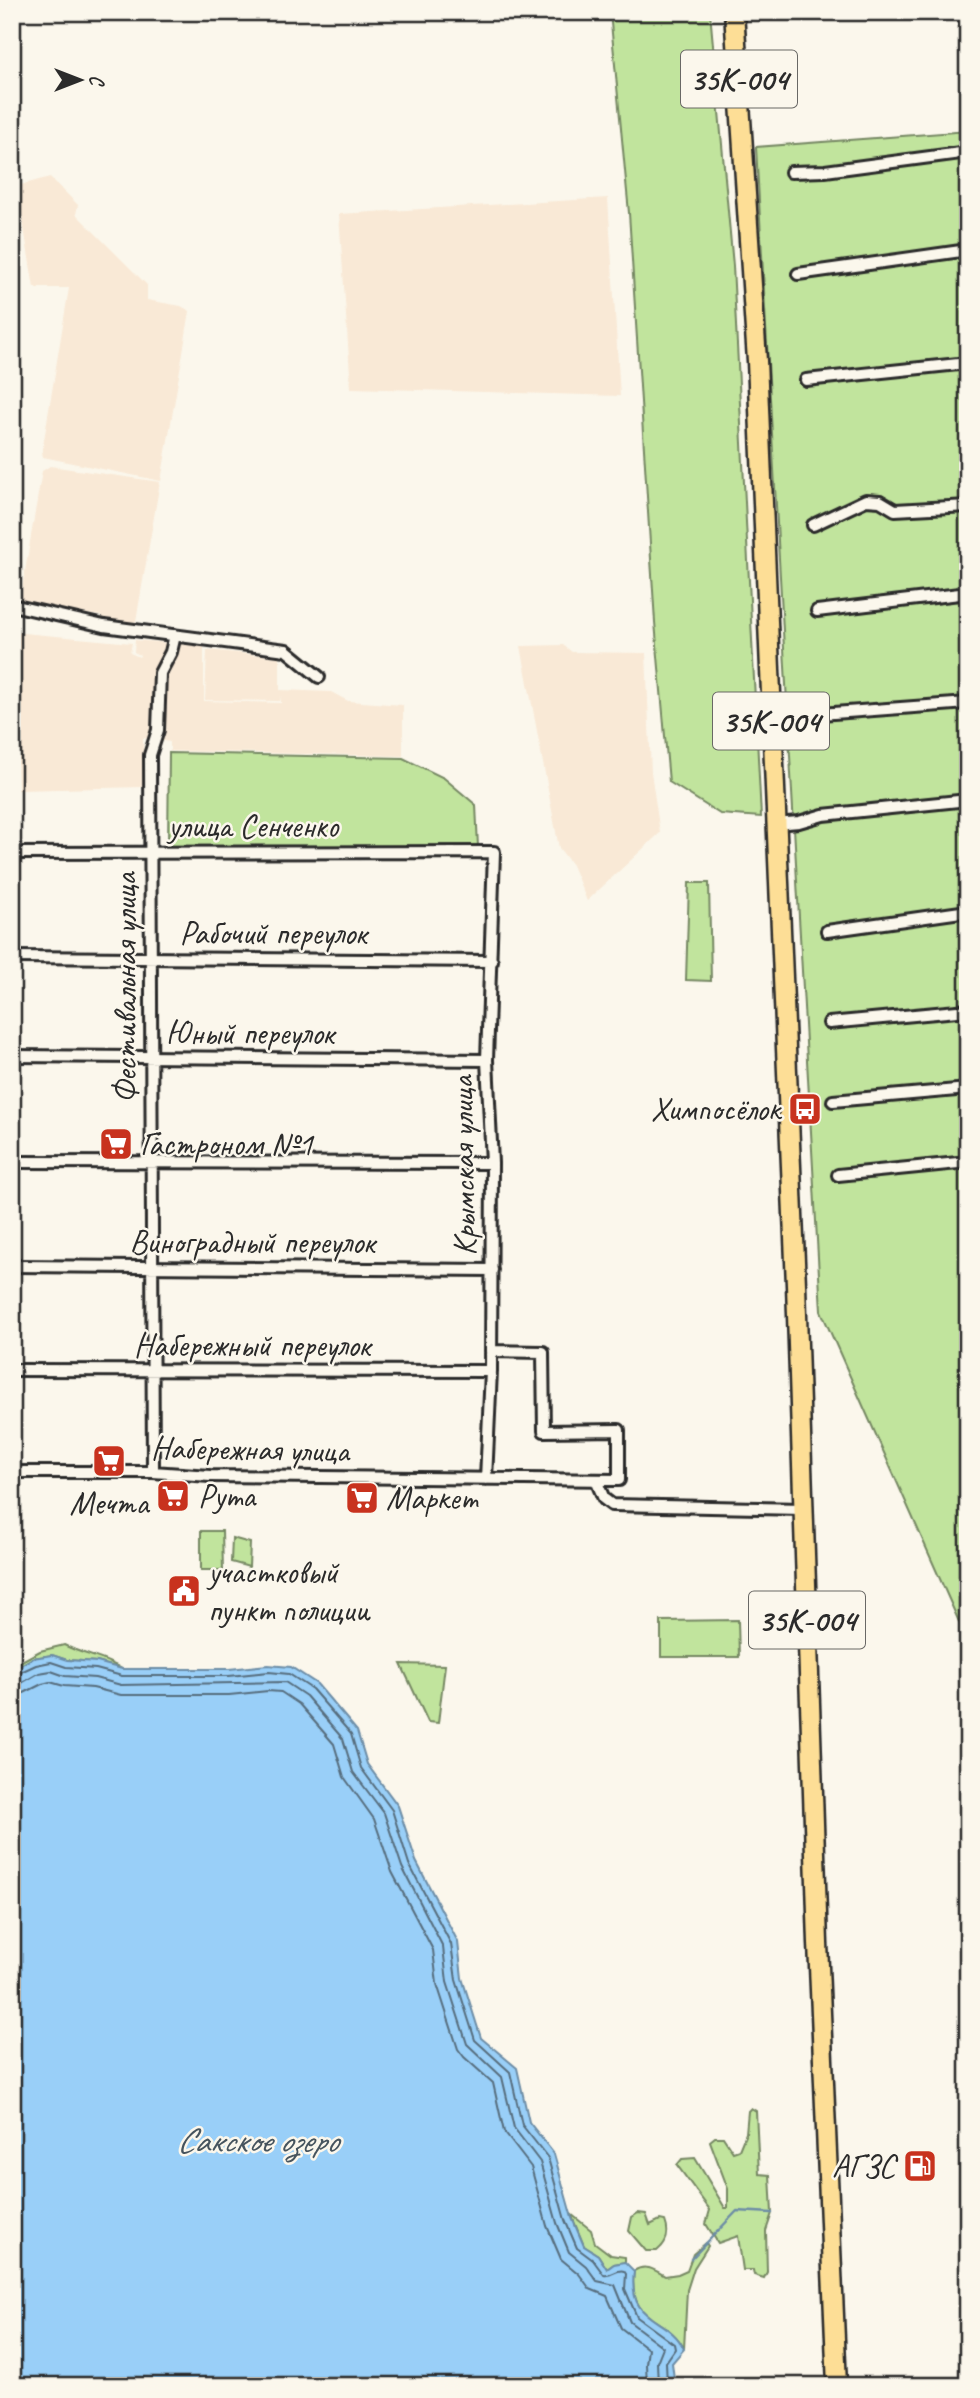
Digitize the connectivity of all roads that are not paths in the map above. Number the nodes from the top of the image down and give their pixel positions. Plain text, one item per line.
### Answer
1 (723, 12) edge
2 (734, 12) edge
3 (743, 146) junction
4 (968, 152) edge
5 (791, 172) dead end
6 (968, 250) edge
7 (798, 274) dead end
8 (968, 363) edge
9 (806, 380) dead end
10 (968, 506) edge
11 (813, 525) dead end
12 (968, 593) edge
13 (12, 605) edge
14 (817, 611) dead end
15 (175, 635) junction
16 (319, 677) dead end
17 (968, 704) edge
18 (820, 714) dead end
19 (968, 800) edge
20 (775, 824) junction
21 (150, 852) junction
22 (494, 852) joint
23 (12, 853) edge
24 (968, 911) edge
25 (827, 931) dead end
26 (12, 957) edge
27 (152, 959) junction
28 (492, 961) junction
29 (968, 1010) edge
30 (829, 1023) dead end
31 (12, 1056) edge
32 (152, 1059) junction
33 (487, 1060) junction
34 (968, 1089) edge
35 (833, 1101) dead end
36 (12, 1162) edge
37 (152, 1162) junction
38 (968, 1162) edge
39 (492, 1163) junction
40 (838, 1175) dead end
41 (12, 1266) edge
42 (153, 1267) junction
43 (492, 1270) junction
44 (491, 1351) junction
45 (12, 1370) edge
46 (491, 1371) junction
47 (153, 1372) junction
48 (12, 1472) edge
49 (153, 1472) junction
50 (486, 1479) junction
51 (596, 1480) junction
52 (803, 1509) junction
53 (837, 2386) edge

1 - 3 main road
2 - 3 main road, 35К-004
3 - 20 main road, 35К-004
4 - 5 street
6 - 7 street
8 - 9 street
10 - 11 street
12 - 14 street
13 - 15 street
15 - 16 street
15 - 21 street, Фестивальная улица
17 - 18 street
19 - 20 street
20 - 52 main road, 35К-004
21 - 22 street, улица Сенченко
21 - 23 street, улица Сенченко
21 - 27 street, Фестивальная улица
22 - 28 street, Крымская улица
24 - 25 street
26 - 27 street, Рабочий переулок
27 - 28 street, Рабочий переулок
27 - 32 street, Фестивальная улица
28 - 33 street, Крымская улица
29 - 30 street
31 - 32 street, Юный переулок
32 - 33 street, Юный переулок
32 - 37 street, Фестивальная улица
33 - 39 street, Крымская улица
34 - 35 street
36 - 37 street
37 - 39 street
37 - 42 street, Фестивальная улица
38 - 40 street
39 - 43 street, Крымская улица
41 - 42 street, Виноградный переулок
42 - 43 street, Виноградный переулок
42 - 47 street, Фестивальная улица
43 - 44 street, Крымская улица
44 - 46 street, Крымская улица
44 - 51 street
45 - 47 street, Набережный переулок
46 - 47 street, Набережный переулок
46 - 50 street, Крымская улица
47 - 49 street, Фестивальная улица
48 - 49 street, Набережная улица
49 - 50 street, Набережная улица
50 - 51 street, Набережная улица
51 - 52 street
52 - 53 main road, 35К-004

